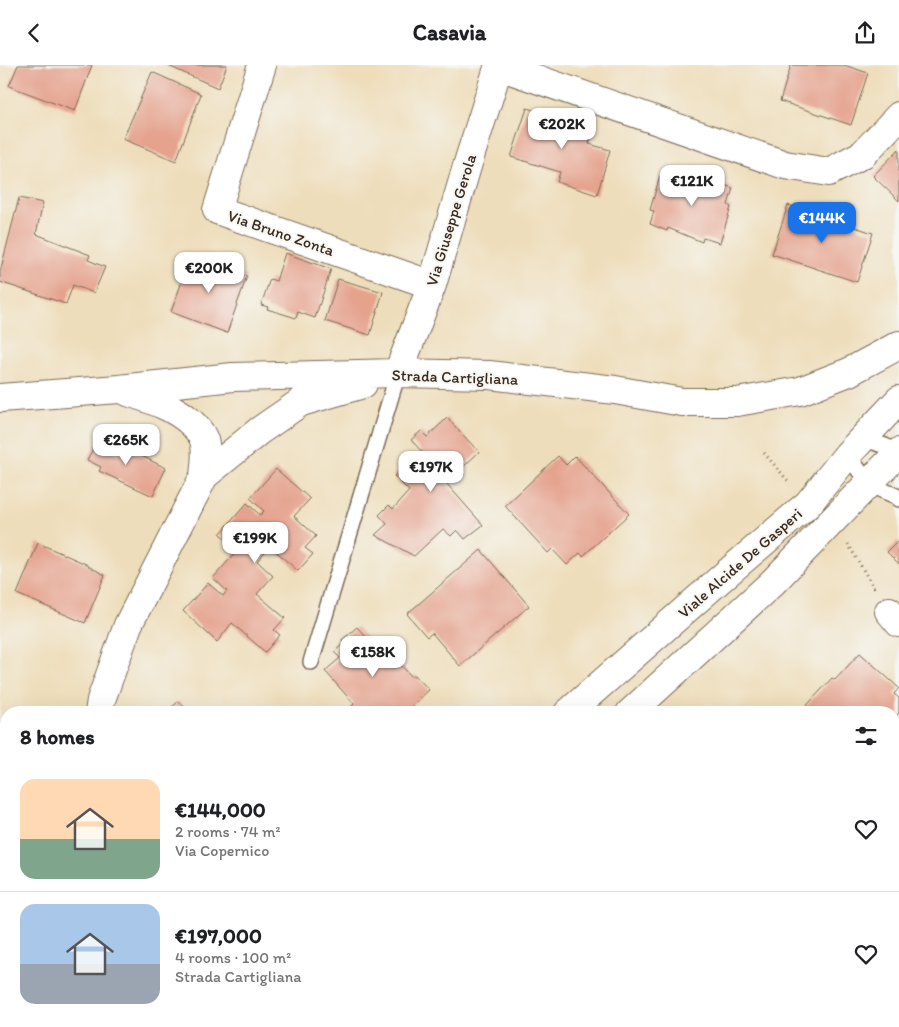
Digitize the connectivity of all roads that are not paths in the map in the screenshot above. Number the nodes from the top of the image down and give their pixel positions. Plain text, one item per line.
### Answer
1 (262, 65) edge
2 (499, 65) edge
3 (899, 116) edge
4 (432, 285) junction
5 (899, 345) edge
6 (398, 373) junction
7 (119, 389) junction
8 (0, 398) edge
9 (899, 400) edge
10 (855, 446) junction
11 (898, 455) edge
12 (204, 476) junction
13 (868, 484) junction
14 (899, 499) edge
15 (311, 662) dead end
16 (100, 706) edge
17 (576, 706) edge
18 (638, 706) edge

1 - 4 street, Via Bruno Zonta
2 - 3 street
2 - 4 street, Via Giuseppe Gerola
4 - 6 street, Via Giuseppe Gerola
5 - 6 street, Strada Cartigliana
6 - 7 street, Strada Cartigliana
6 - 12 street
6 - 15 lane
7 - 8 street, Strada Cartigliana
7 - 12 street
9 - 10 street, Viale Alcide De Gasperi
10 - 11 lane
10 - 13 lane
10 - 17 street, Viale Alcide De Gasperi
11 - 13 street, Viale Alcide De Gasperi
12 - 16 street
13 - 14 lane
13 - 18 street, Viale Alcide De Gasperi

